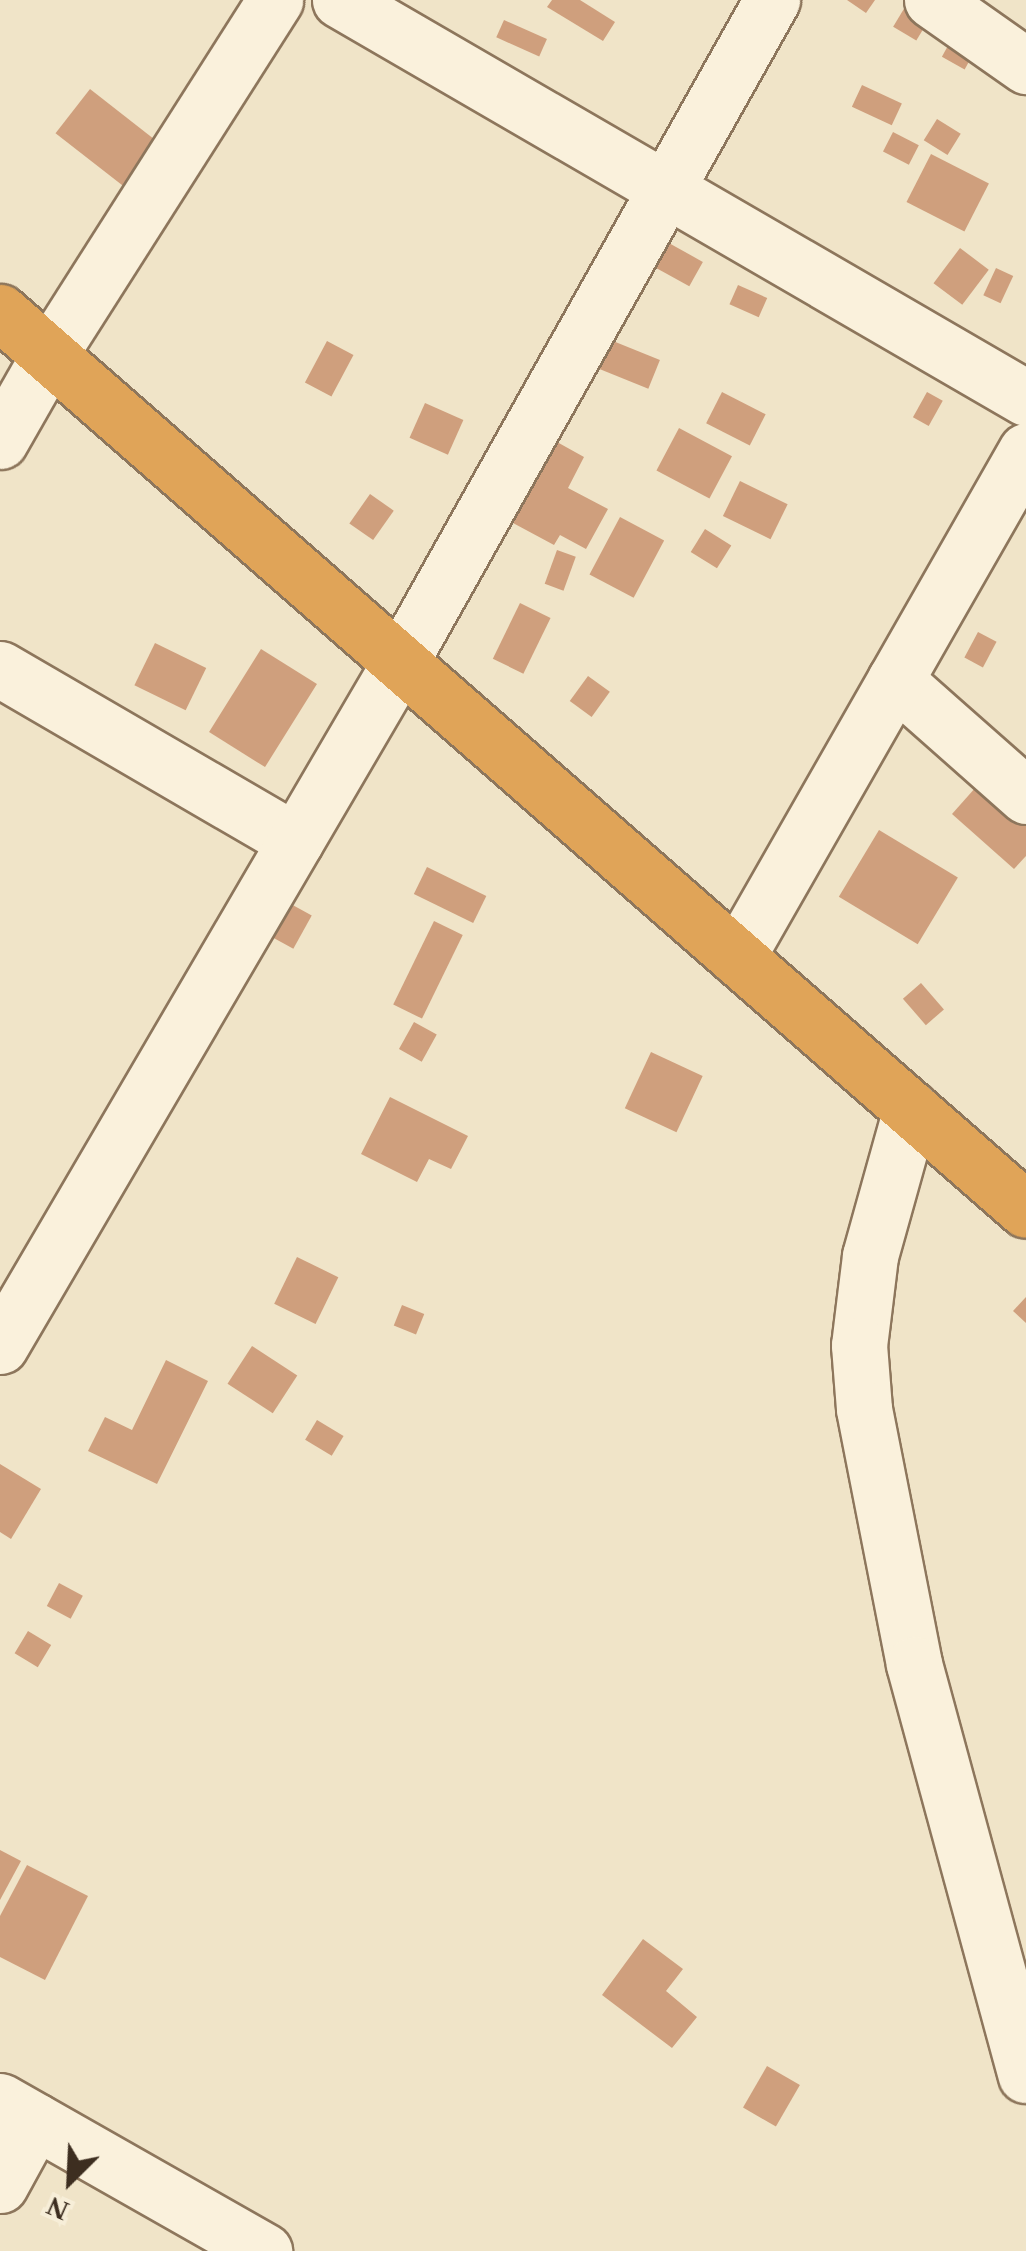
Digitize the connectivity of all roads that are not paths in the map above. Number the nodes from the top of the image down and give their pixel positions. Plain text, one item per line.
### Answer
1 (275, 0) edge
2 (340, 0) edge
3 (772, 0) edge
4 (932, 0) edge
5 (1026, 66) edge
6 (666, 189) junction
7 (0, 312) edge
8 (49, 355) junction
9 (1026, 398) edge
10 (0, 441) edge
11 (1026, 451) edge
12 (399, 664) junction
13 (0, 668) edge
14 (895, 680) junction
15 (1026, 796) edge
16 (296, 841) junction
17 (737, 957) junction
18 (910, 1109) junction
19 (1026, 1210) edge
20 (0, 1346) edge
21 (1026, 2075) edge
22 (18, 2112) edge
23 (0, 2185) edge
24 (264, 2251) edge

1 - 8 street
2 - 6 street
3 - 6 street
4 - 5 street
6 - 9 street
6 - 12 street
7 - 8 highway
8 - 10 street
8 - 12 highway
11 - 14 street
12 - 16 street
12 - 17 highway
13 - 16 street
14 - 15 street
14 - 17 street
16 - 20 street
17 - 18 highway
18 - 19 highway
18 - 21 street
22 - 23 street
22 - 24 street

